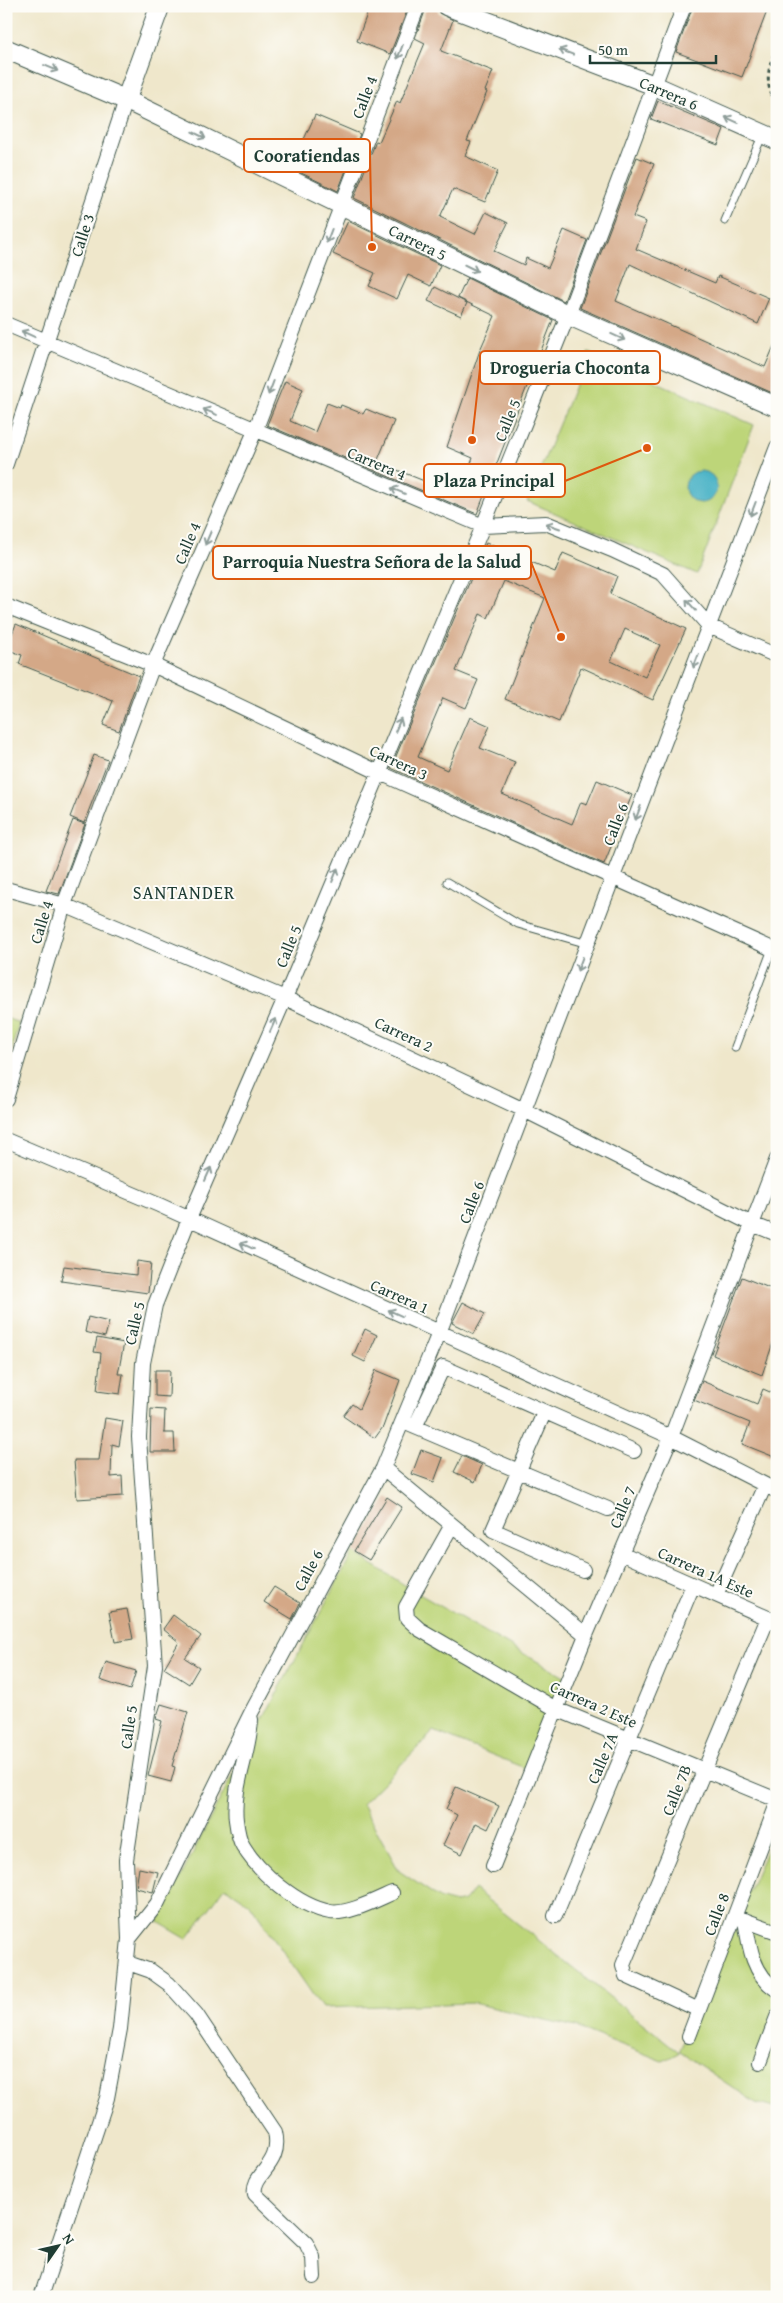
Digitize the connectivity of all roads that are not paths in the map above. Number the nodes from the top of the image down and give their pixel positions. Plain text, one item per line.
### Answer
1 (160, 6) edge
2 (418, 6) edge
3 (447, 6) edge
4 (684, 6) edge
5 (6, 49) edge
6 (653, 85) junction
7 (126, 100) junction
8 (770, 136) edge
9 (342, 205) junction
10 (725, 222) dead end
11 (568, 315) junction
12 (6, 324) edge
13 (47, 343) junction
14 (777, 407) edge
15 (254, 431) junction
16 (777, 447) edge
17 (6, 464) edge
18 (483, 526) junction
19 (6, 606) edge
20 (710, 626) junction
21 (777, 656) edge
22 (153, 666) junction
23 (378, 772) junction
24 (613, 879) junction
25 (447, 882) dead end
26 (6, 889) edge
27 (64, 905) junction
28 (588, 944) junction
29 (775, 950) edge
30 (285, 998) junction
31 (735, 1047) dead end
32 (6, 1100) edge
33 (524, 1110) junction
34 (6, 1140) edge
35 (777, 1159) edge
36 (189, 1219) junction
37 (752, 1224) junction
38 (777, 1234) edge
39 (439, 1333) junction
40 (544, 1413) junction
41 (409, 1425) junction
42 (671, 1437) junction
43 (634, 1451) dead end
44 (383, 1468) junction
45 (518, 1471) junction
46 (771, 1488) edge
47 (608, 1509) dead end
48 (452, 1525) junction
49 (621, 1553) junction
50 (583, 1570) dead end
51 (693, 1585) junction
52 (716, 1595) junction
53 (772, 1620) edge
54 (586, 1635) junction
55 (556, 1709) junction
56 (251, 1713) junction
57 (629, 1739) junction
58 (704, 1770) junction
59 (777, 1800) edge
60 (777, 1804) edge
61 (493, 1866) dead end
62 (392, 1894) dead end
63 (555, 1916) dead end
64 (739, 1918) junction
65 (777, 1932) edge
66 (129, 1939) junction
67 (128, 1963) junction
68 (777, 1990) edge
69 (699, 2010) junction
70 (777, 2017) edge
71 (689, 2036) dead end
72 (760, 2062) dead end
73 (314, 2277) dead end
74 (40, 2297) edge

1 - 7 street, Calle 3
2 -> 9 street, Calle 4
6 -> 3 street, Carrera 6
4 - 6 street, Calle 5
5 -> 7 street, Carrera 5
8 -> 6 street, Carrera 6
6 - 11 street, Calle 5
7 -> 9 street, Carrera 5
7 - 13 street, Calle 3
8 - 10 lane
9 -> 11 street, Carrera 5
9 -> 15 street, Calle 4
11 -> 14 street, Carrera 5
11 - 18 street, Calle 5
13 -> 12 street, Carrera 4
15 -> 13 street, Carrera 4
13 - 17 street, Calle 3
18 -> 15 street, Carrera 4
15 -> 22 street, Calle 4
16 -> 20 street, Calle 6
20 -> 18 street, Carrera 4
23 -> 18 street, Calle 5
19 - 22 street, Carrera 3
20 - 21 street, Carrera 4
20 -> 24 street, Calle 6
22 - 23 street, Carrera 3
22 - 27 street, Calle 4
23 - 24 street, Carrera 3
30 -> 23 street, Calle 5
24 - 28 street, Calle 6
24 - 29 street, Carrera 3
25 - 28 lane
26 - 27 street, Carrera 2
27 - 30 street, Carrera 2
27 - 32 street, Calle 4
28 -> 33 street, Calle 6
29 - 31 lane
30 - 33 street, Carrera 2
36 -> 30 street, Calle 5
33 - 37 street, Carrera 2
33 - 39 street, Calle 6
34 - 36 street, Carrera 1
35 - 37 street, Calle 7
39 -> 36 street, Carrera 1
36 - 66 street, Calle 5
37 - 38 street, Carrera 2
37 - 42 street, Calle 7
39 - 41 street, Calle 6
39 - 42 street, Carrera 1
40 - 41 street
40 - 43 street
40 - 45 street
41 - 44 street, Calle 6
41 - 45 street
42 - 46 street, Carrera 1
42 - 49 street, Calle 7
44 - 48 street
44 - 56 street, Calle 6
45 - 47 street
45 - 50 street
46 - 52 street
48 - 54 street
48 - 55 street, Carrera 2 Este
49 - 51 street, Carrera 1A Este
49 - 54 street, Calle 7
51 - 52 street, Carrera 1A Este
51 - 57 street, Calle 7A
52 - 53 street, Carrera 1A Este
53 - 58 street, Calle 7B
54 - 55 street, Calle 7
55 - 57 street, Carrera 2 Este
55 - 61 street, Calle 7
56 - 62 street
56 - 66 street, Calle 6
57 - 58 street, Carrera 2 Este
57 - 63 street, Calle 7A
58 - 59 street, Carrera 2 Este
58 - 69 street, Calle 7B
60 - 64 street, Calle 8
64 - 65 street
64 - 68 street
64 - 69 street, Calle 8
66 - 67 street, Calle 5
67 - 73 street
67 - 74 street, Calle 5
69 - 71 street, Calle 8
70 - 72 street

